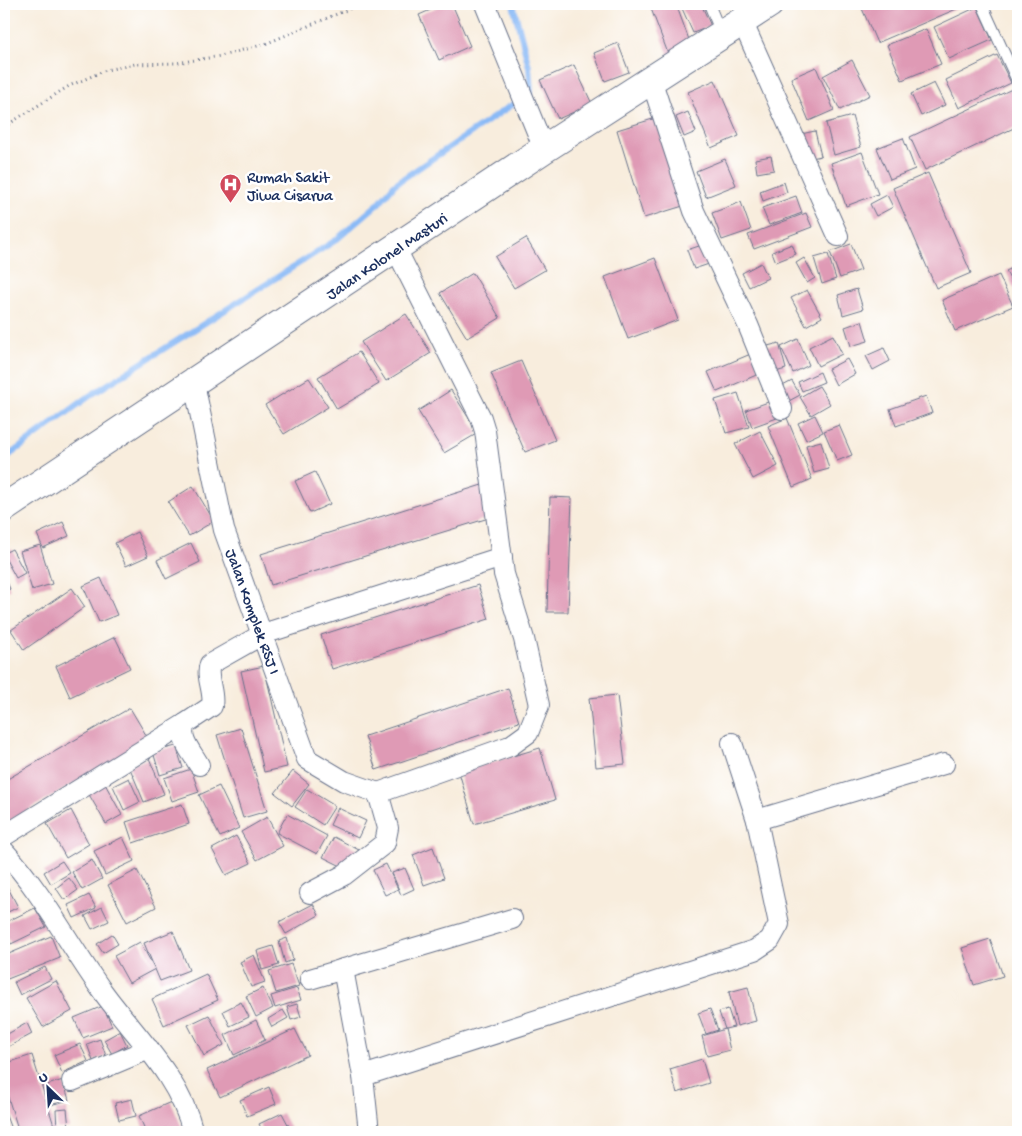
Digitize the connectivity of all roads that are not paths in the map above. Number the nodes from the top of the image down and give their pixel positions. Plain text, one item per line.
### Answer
1 (484, 4) edge
2 (709, 4) edge
3 (769, 4) edge
4 (982, 4) edge
5 (732, 27) junction
6 (651, 79) junction
7 (1018, 84) edge
8 (544, 150) junction
9 (838, 236) dead end
10 (396, 249) junction
11 (194, 383) junction
12 (782, 409) dead end
13 (4, 508) edge
14 (502, 557) junction
15 (263, 634) junction
16 (185, 724) junction
17 (732, 743) dead end
18 (944, 764) dead end
19 (199, 765) dead end
20 (378, 793) junction
21 (756, 820) junction
22 (4, 836) edge
23 (4, 851) edge
24 (310, 893) dead end
25 (512, 919) dead end
26 (343, 970) junction
27 (310, 979) dead end
28 (149, 1049) junction
29 (363, 1076) junction
30 (72, 1081) dead end
31 (193, 1132) edge
32 (369, 1132) edge

1 - 8 street
2 - 5 lane
3 - 5 main road, Jalan Kolonel Masturi
4 - 7 lane
5 - 6 main road, Jalan Kolonel Masturi
5 - 9 street
6 - 8 main road, Jalan Kolonel Masturi
6 - 12 street
8 - 10 main road, Jalan Kolonel Masturi
10 - 11 main road, Jalan Kolonel Masturi
10 - 14 street
11 - 13 main road, Jalan Kolonel Masturi
11 - 15 street, Jalan Komplek RSJ I
14 - 15 street
14 - 20 street
15 - 16 street
15 - 20 street, Jalan Komplek RSJ I
16 - 19 street
16 - 22 street
17 - 21 street
18 - 21 street
20 - 24 street
21 - 29 street
23 - 28 street
25 - 26 street
26 - 27 street
26 - 29 street
28 - 30 street
28 - 31 street
29 - 32 street

